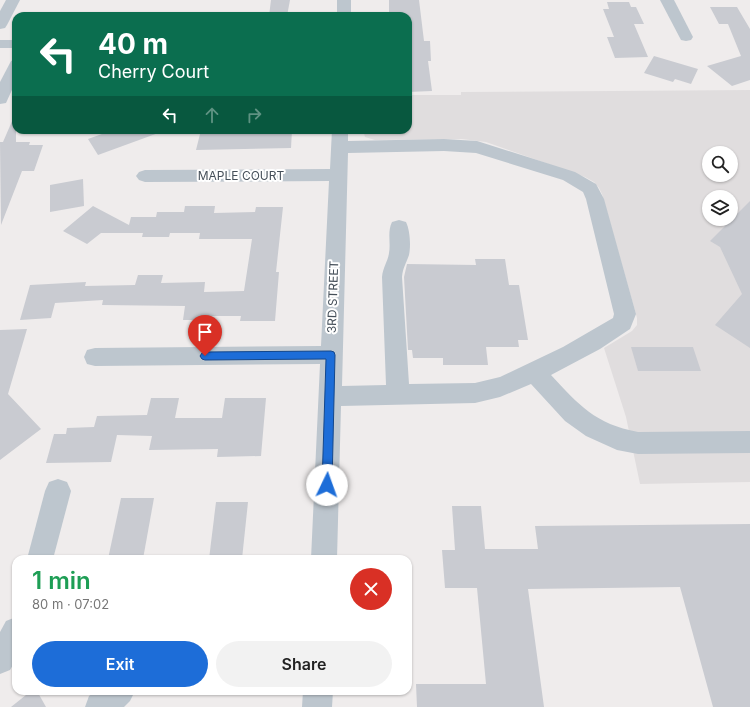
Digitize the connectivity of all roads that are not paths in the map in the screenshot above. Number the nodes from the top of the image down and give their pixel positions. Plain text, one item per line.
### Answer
1 (13, 0) edge
2 (344, 0) edge
3 (666, 0) edge
4 (344, 12) edge
5 (0, 25) edge
6 (686, 37) dead end
7 (0, 44) edge
8 (12, 44) edge
9 (12, 72) edge
10 (0, 98) edge
11 (340, 139) edge
12 (338, 175) junction
13 (145, 176) dead end
14 (399, 227) dead end
15 (331, 355) junction
16 (95, 357) dead end
17 (534, 372) junction
18 (398, 395) junction
19 (330, 396) junction
20 (750, 442) edge
21 (58, 491) dead end
22 (41, 555) edge
23 (324, 555) edge
24 (12, 638) edge
25 (0, 660) edge
26 (115, 695) edge
27 (318, 695) edge
28 (100, 707) edge
29 (318, 707) edge

1 - 5 street
2 - 4 street
3 - 6 street
7 - 8 street
9 - 10 street
11 - 12 street, 3RD STREET
11 - 17 street
12 - 13 street, MAPLE COURT
12 - 15 street, 3RD STREET
14 - 18 street
15 - 16 street
15 - 19 street, 3RD STREET
17 - 18 street
17 - 20 street
18 - 19 street
19 - 23 street, 3RD STREET
21 - 22 street
24 - 25 street
26 - 28 street
27 - 29 street

